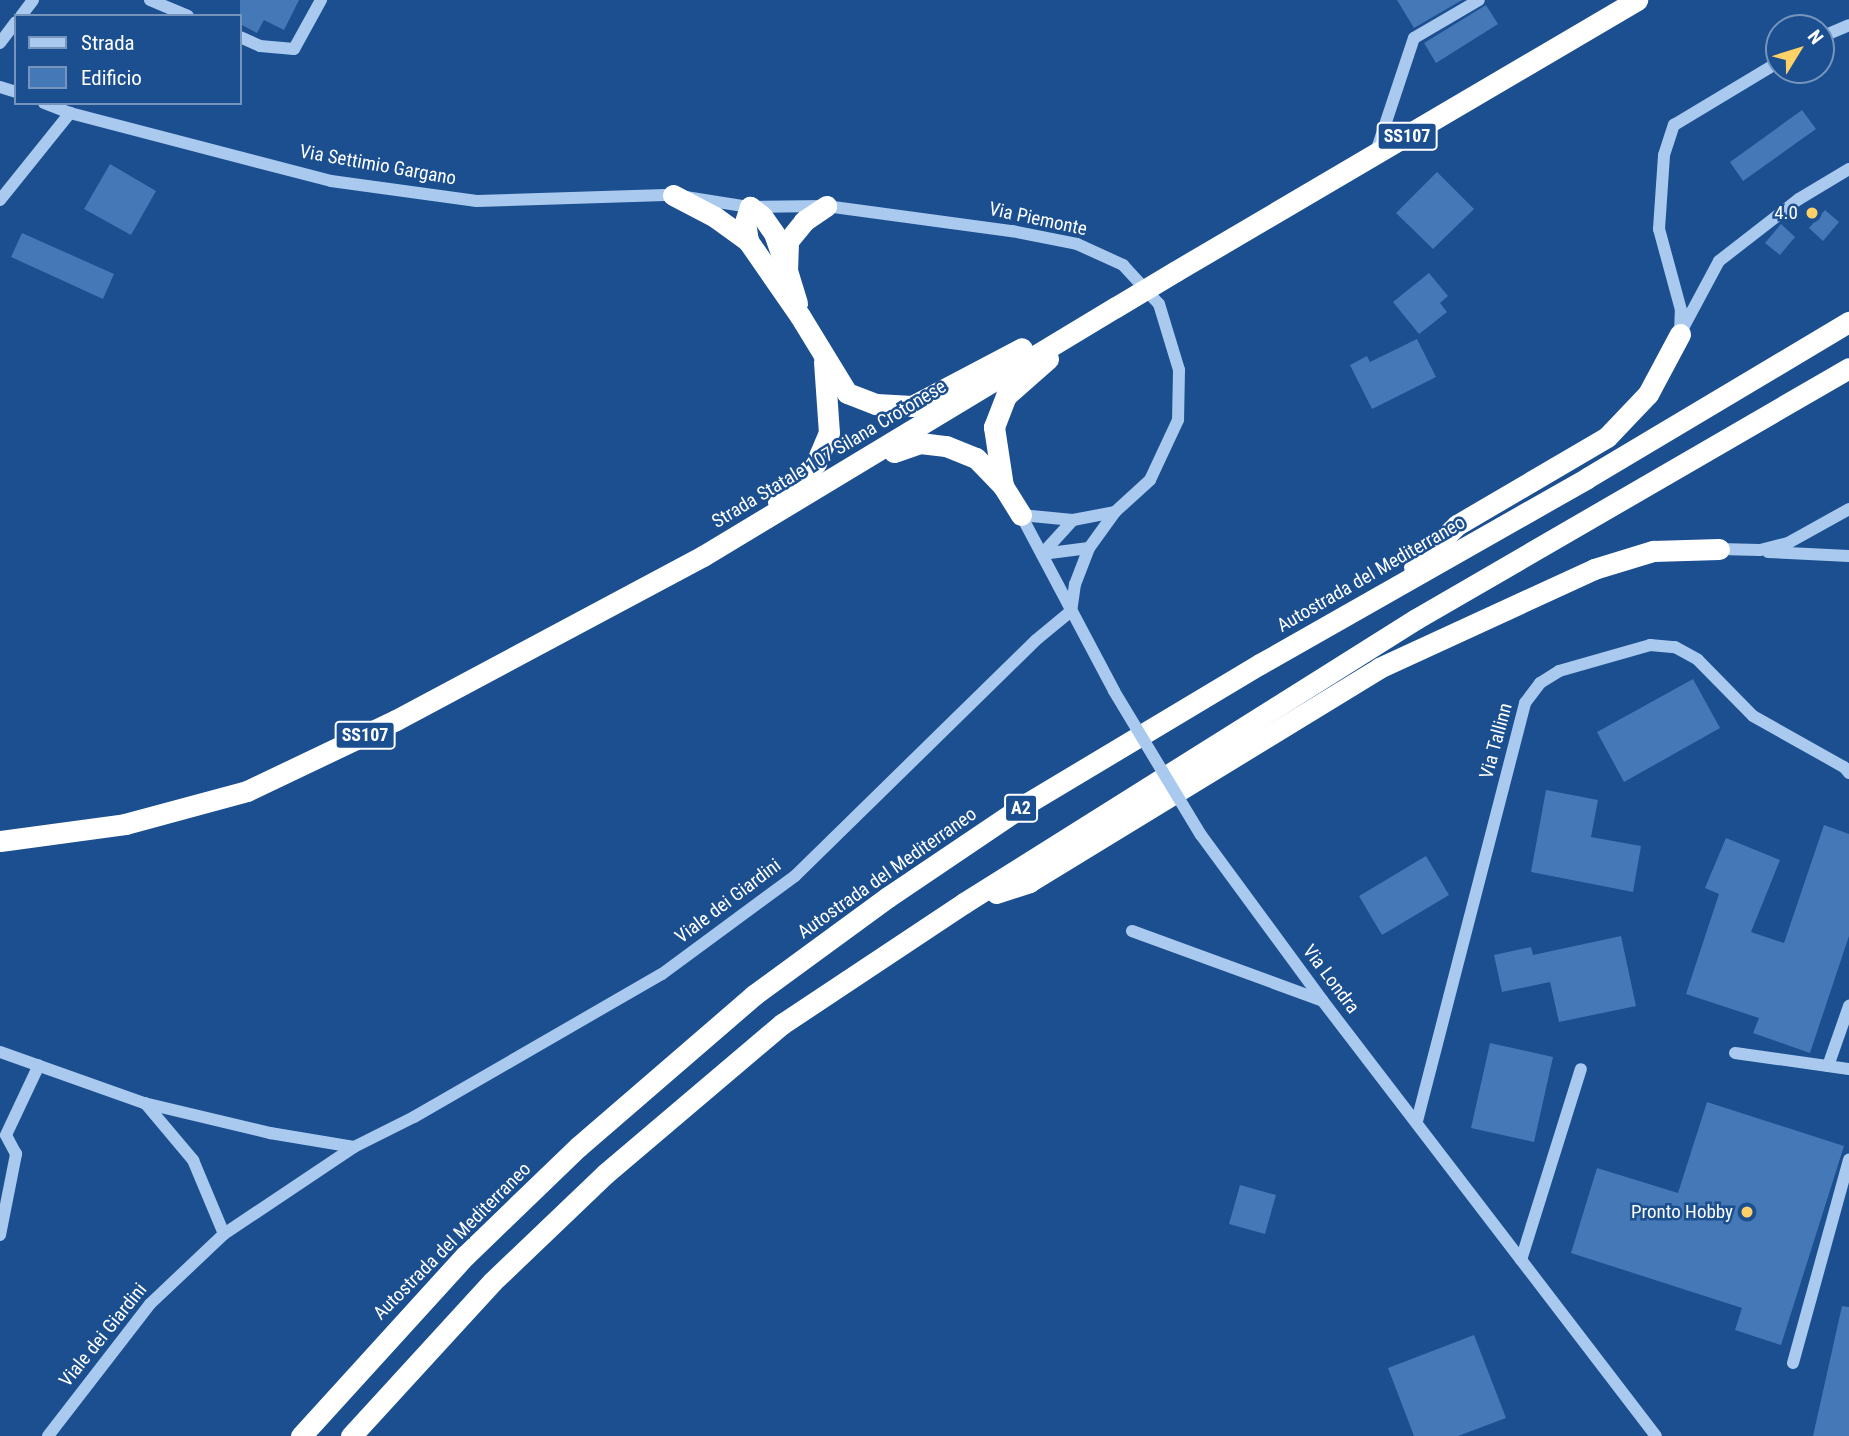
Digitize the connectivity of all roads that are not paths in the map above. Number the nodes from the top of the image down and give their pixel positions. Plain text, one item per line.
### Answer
1 (33, 0) edge
2 (150, 0) edge
3 (321, 0) edge
4 (1479, 0) edge
5 (1637, 0) edge
6 (22, 14) edge
7 (183, 14) edge
8 (14, 25) edge
9 (242, 38) edge
10 (0, 43) edge
11 (1765, 70) edge
12 (49, 105) edge
13 (70, 113) junction
14 (1376, 155) junction
15 (1849, 169) edge
16 (673, 195) junction
17 (0, 200) edge
18 (826, 206) junction
19 (750, 207) junction
20 (748, 241) junction
21 (787, 271) junction
22 (1116, 307) junction
23 (800, 316) junction
24 (1849, 322) edge
25 (1079, 327) junction
26 (1680, 334) junction
27 (823, 355) junction
28 (1849, 368) edge
29 (1003, 486) junction
30 (807, 495) junction
31 (1849, 509) edge
32 (1115, 512) junction
33 (1021, 515) junction
34 (1073, 520) junction
35 (1089, 548) junction
36 (1719, 549) junction
37 (1042, 554) junction
38 (704, 556) junction
39 (1849, 556) edge
40 (1394, 587) junction
41 (1071, 611) junction
42 (1849, 773) edge
43 (0, 841) edge
44 (964, 903) junction
45 (1132, 932) dead end
46 (1322, 1000) junction
47 (1849, 1006) edge
48 (0, 1052) edge
49 (1735, 1053) dead end
50 (39, 1065) junction
51 (1828, 1066) junction
52 (1581, 1069) dead end
53 (1849, 1069) edge
54 (144, 1102) junction
55 (1417, 1121) junction
56 (354, 1147) junction
57 (1849, 1160) edge
58 (224, 1234) junction
59 (0, 1235) edge
60 (1521, 1260) junction
61 (1793, 1363) dead end
62 (48, 1436) edge
63 (301, 1436) edge
64 (351, 1436) edge
65 (1656, 1436) edge

1 - 6 street
2 - 7 street
3 - 9 street
4 - 14 street
5 - 14 highway, Strada Statale 107 Silana Crotonese / SS107
8 - 10 street
11 - 26 street
12 - 13 street, Via Settimio Gargano
13 - 16 street, Via Settimio Gargano
13 - 17 street
14 - 22 highway, Strada Statale 107 Silana Crotonese / SS107, bridge
15 - 26 street
16 - 19 street, Via Piemonte
16 - 20 highway
18 - 19 street, Via Piemonte
18 - 21 highway
18 - 32 street, Via Piemonte
19 - 20 highway
19 - 21 highway
20 - 23 highway
21 - 23 highway
22 - 25 highway, Strada Statale 107 Silana Crotonese / SS107
22 - 29 highway
23 - 27 highway
24 - 40 highway, Autostrada del Mediterraneo / A2
25 - 27 highway
25 - 30 highway, Strada Statale 107 Silana Crotonese / SS107
26 - 40 highway
27 - 38 highway
28 - 44 highway, A2
29 - 30 highway
29 - 33 highway
30 - 38 highway, Strada Statale 107 Silana Crotonese / SS107
31 - 36 street
32 - 34 street
32 - 35 street, Via Piemonte
33 - 34 street
33 - 37 street, Via Londra
34 - 37 street
35 - 37 street
35 - 41 street, Via Piemonte
36 - 39 street
36 - 44 highway
37 - 41 street, Via Londra
38 - 43 highway, Strada Statale 107 Silana Crotonese / SS107
40 - 63 highway, Autostrada del Mediterraneo / A2
41 - 46 street, Via Londra, bridge
41 - 56 street, Viale dei Giardini
42 - 55 street, Via Tallinn
44 - 64 highway, A2
45 - 46 street
46 - 55 street, Via Londra
47 - 51 street
48 - 50 street
49 - 51 street
50 - 54 street
50 - 59 street
51 - 53 street
52 - 60 street
54 - 56 street
54 - 58 street
55 - 60 street, Via Londra
56 - 58 street, Viale dei Giardini
57 - 61 street
58 - 62 street, Viale dei Giardini
60 - 65 street, Via Londra

